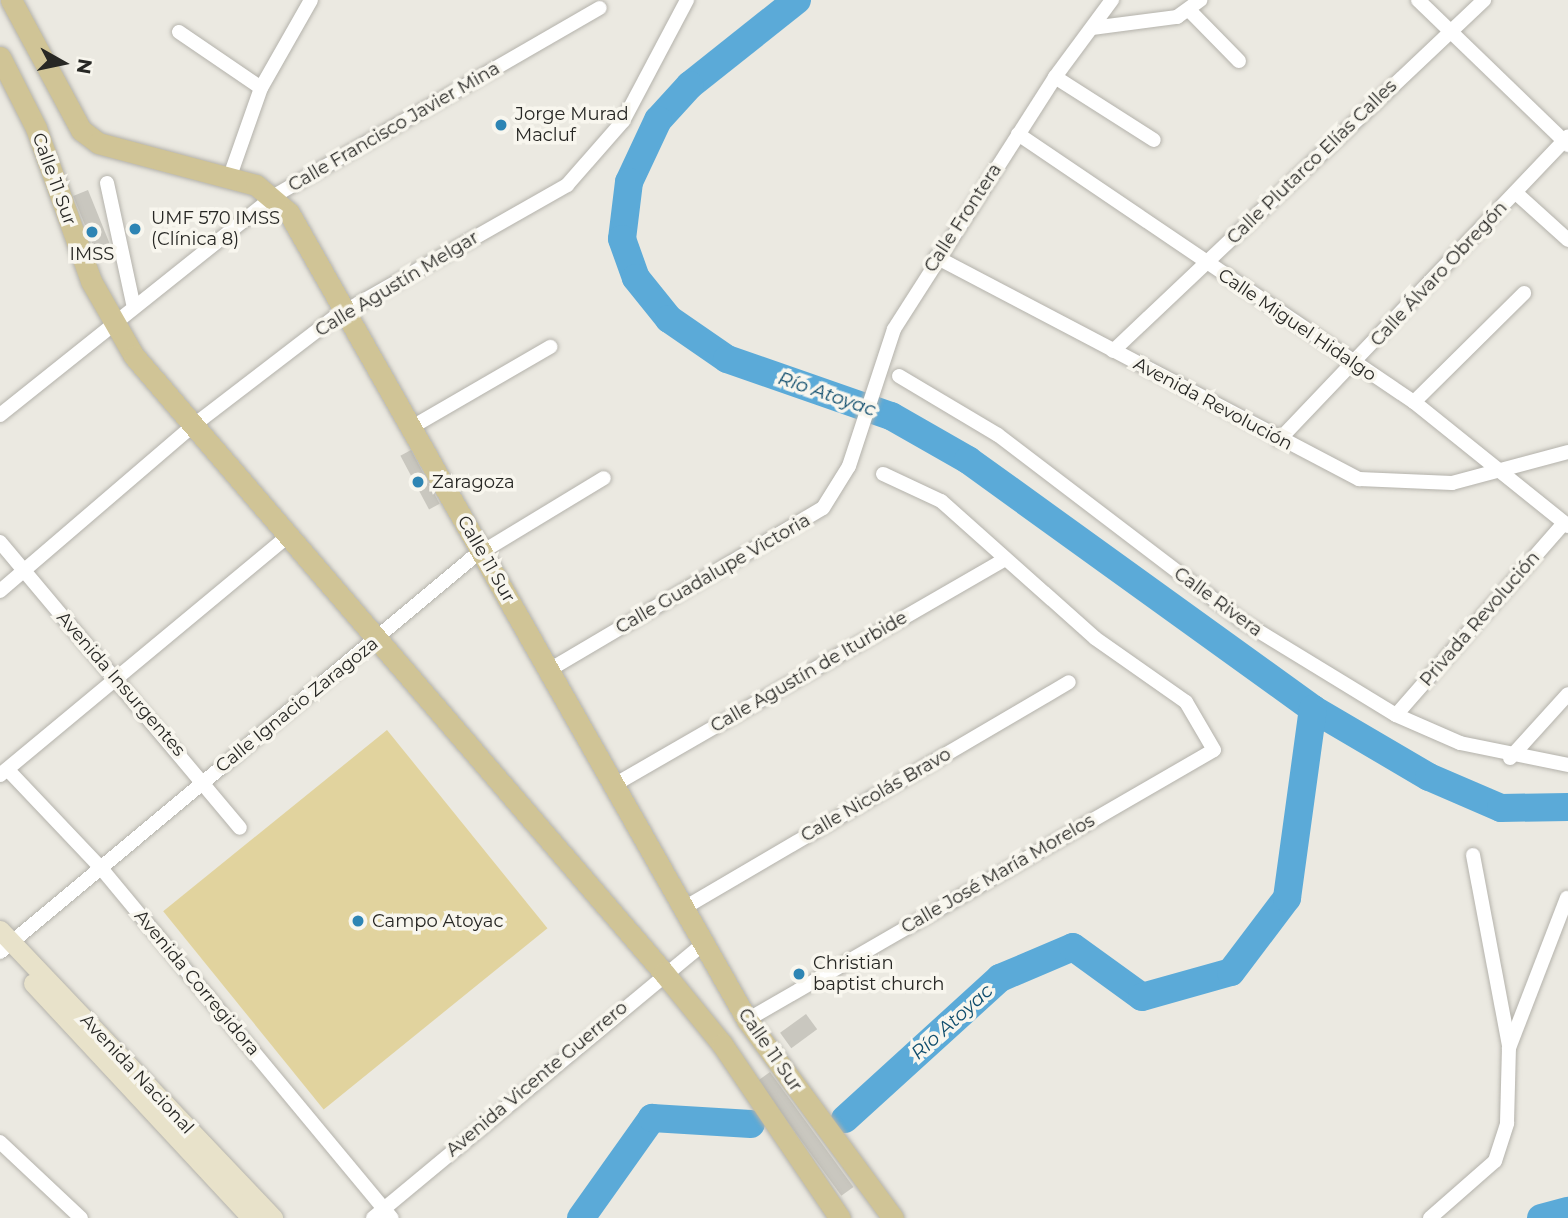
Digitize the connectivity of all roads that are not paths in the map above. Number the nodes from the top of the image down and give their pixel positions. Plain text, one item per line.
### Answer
1 (11, 0) edge
2 (311, 0) edge
3 (687, 0) edge
4 (1112, 0) edge
5 (1418, 0) edge
6 (1484, 0) edge
7 (1195, 5) edge
8 (600, 8) dead end
9 (1092, 28) junction
10 (1449, 31) junction
11 (179, 32) dead end
12 (0, 57) edge
13 (1239, 61) dead end
14 (1055, 77) junction
15 (261, 88) junction
16 (1018, 134) junction
17 (1154, 139) dead end
18 (1567, 141) edge
19 (230, 176) junction
20 (107, 183) dead end
21 (1516, 192) junction
22 (268, 200) junction
23 (1568, 240) edge
24 (936, 257) junction
25 (1206, 264) junction
26 (1524, 293) dead end
27 (133, 303) junction
28 (345, 311) junction
29 (112, 320) junction
30 (550, 347) dead end
31 (1113, 351) junction
32 (1355, 365) junction
33 (899, 376) dead end
34 (1414, 402) junction
35 (0, 415) edge
36 (194, 425) junction
37 (412, 427) junction
38 (1279, 440) junction
39 (1568, 452) edge
40 (853, 455) joint
41 (1506, 473) junction
42 (883, 474) dead end
43 (604, 478) dead end
44 (1566, 525) edge
45 (289, 535) junction
46 (0, 542) edge
47 (481, 552) junction
48 (1003, 560) junction
49 (24, 572) junction
50 (0, 592) edge
51 (379, 638) junction
52 (549, 670) junction
53 (115, 678) junction
54 (1069, 682) dead end
55 (1568, 694) edge
56 (1396, 715) junction
57 (1510, 758) junction
58 (1568, 765) edge
59 (5, 773) edge
60 (205, 781) junction
61 (614, 785) junction
62 (240, 828) dead end
63 (1473, 855) dead end
64 (101, 867) junction
65 (1567, 898) edge
66 (684, 908) junction
67 (704, 943) junction
68 (3, 944) edge
69 (664, 973) junction
70 (747, 1020) junction
71 (1509, 1048) junction
72 (0, 1142) edge
73 (383, 1215) edge
74 (81, 1218) edge
75 (251, 1218) edge
76 (273, 1218) edge
77 (840, 1218) edge
78 (892, 1218) edge
79 (1430, 1218) edge

1 - 19 main road
2 - 15 street
3 - 28 street, Calle Agustín Melgar
4 - 9 street, Calle Frontera
5 - 10 street
6 - 10 street, Calle Plutarco Elías Calles
7 - 9 street
7 - 13 street
8 - 22 street, Calle Francisco Javier Mina
9 - 14 street, Calle Frontera
10 - 18 street
10 - 25 street, Calle Plutarco Elías Calles
11 - 15 street
12 - 29 main road, Calle 11 Sur
14 - 16 street, Calle Frontera
14 - 17 street
15 - 19 street
16 - 24 street, Calle Frontera
16 - 25 street, Calle Miguel Hidalgo
18 - 21 street, Calle Álvaro Obregón
19 - 22 main road
20 - 27 street
21 - 23 street
21 - 32 street, Calle Álvaro Obregón
22 - 27 street, Calle Francisco Javier Mina
22 - 28 main road, Calle 11 Sur
24 - 31 street, Avenida Revolución
24 - 40 street, Calle Frontera
25 - 31 street, Calle Plutarco Elías Calles
25 - 32 street, Calle Miguel Hidalgo
26 - 34 street
27 - 29 street, Calle Francisco Javier Mina
28 - 36 street, Calle Agustín Melgar
28 - 37 main road, Calle 11 Sur
29 - 35 street, Calle Francisco Javier Mina
29 - 36 main road, Calle 11 Sur
30 - 37 street
31 - 38 street, Avenida Revolución
32 - 34 street, Calle Miguel Hidalgo
32 - 38 street, Calle Álvaro Obregón
33 - 56 street, Calle Rivera
34 - 41 street, Calle Miguel Hidalgo
36 - 45 main road, Calle 11 Sur
36 - 49 street, Calle Agustín Melgar
37 - 47 main road, Calle 11 Sur
38 - 41 street, Avenida Revolución
39 - 41 street
40 - 52 street, Calle Guadalupe Victoria
41 - 44 street, Calle Miguel Hidalgo
42 - 48 street
43 - 47 street, Calle Ignacio Zaragoza
44 - 56 street, Privada Revolución
45 - 51 main road, Calle 11 Sur
45 - 53 street
46 - 49 street, Avenida Insurgentes
47 - 51 street, Calle Ignacio Zaragoza
47 - 52 main road, Calle 11 Sur
48 - 61 street, Calle Agustín de Iturbide
48 - 70 street, Calle José María Morelos
49 - 50 street, Calle Agustín Melgar
49 - 53 street, Avenida Insurgentes
51 - 60 street, Calle Ignacio Zaragoza
51 - 69 main road, Calle 11 Sur
52 - 61 main road, Calle 11 Sur
53 - 59 street
53 - 60 street, Avenida Insurgentes
54 - 66 street, Calle Nicolás Bravo
55 - 57 street
56 - 57 street, Calle Rivera
57 - 58 street, Calle Rivera
59 - 64 street, Avenida Corregidora
60 - 62 street, Avenida Insurgentes
60 - 64 street, Calle Ignacio Zaragoza
61 - 66 main road, Calle 11 Sur
63 - 71 street
64 - 68 street, Calle Ignacio Zaragoza
64 - 73 street, Avenida Corregidora
65 - 71 street
66 - 67 main road, Calle 11 Sur
67 - 69 street, Avenida Vicente Guerrero
67 - 70 main road, Calle 11 Sur
68 - 75 main road, Avenida Nacional
68 - 76 main road, Avenida Nacional
69 - 73 street, Avenida Vicente Guerrero
69 - 77 main road, Calle 11 Sur
70 - 78 main road, Calle 11 Sur
71 - 79 street
72 - 74 street

